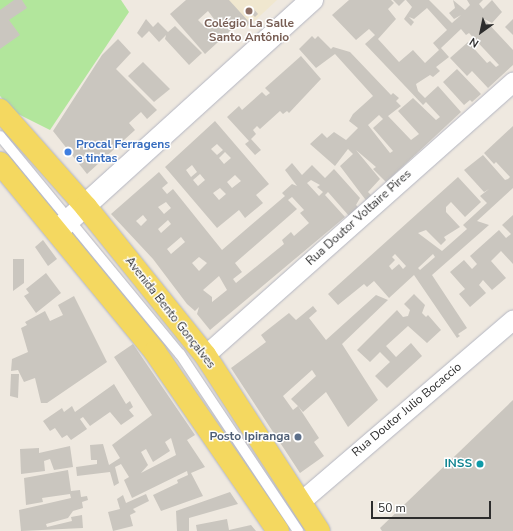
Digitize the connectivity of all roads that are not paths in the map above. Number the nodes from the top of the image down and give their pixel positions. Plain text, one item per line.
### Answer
1 (312, 0) edge
2 (513, 82) edge
3 (0, 110) edge
4 (0, 136) edge
5 (0, 163) edge
6 (72, 218) junction
7 (513, 319) edge
8 (205, 355) junction
9 (300, 501) junction
10 (277, 527) edge
11 (298, 531) edge
12 (312, 531) edge
13 (319, 531) edge

1 - 6 street
2 - 8 street, Rua Doutor Voltaire Pires
3 - 6 main road, Avenida Bento Gonçalves
4 - 6 lane
5 - 6 main road, Avenida Bento Gonçalves
6 - 8 main road, Avenida Bento Gonçalves
6 - 10 main road, Avenida Bento Gonçalves
6 - 11 lane
7 - 9 street, Rua Doutor Julio Bocaccio
8 - 9 main road, Avenida Bento Gonçalves
9 - 12 lane
9 - 13 main road, Avenida Bento Gonçalves

